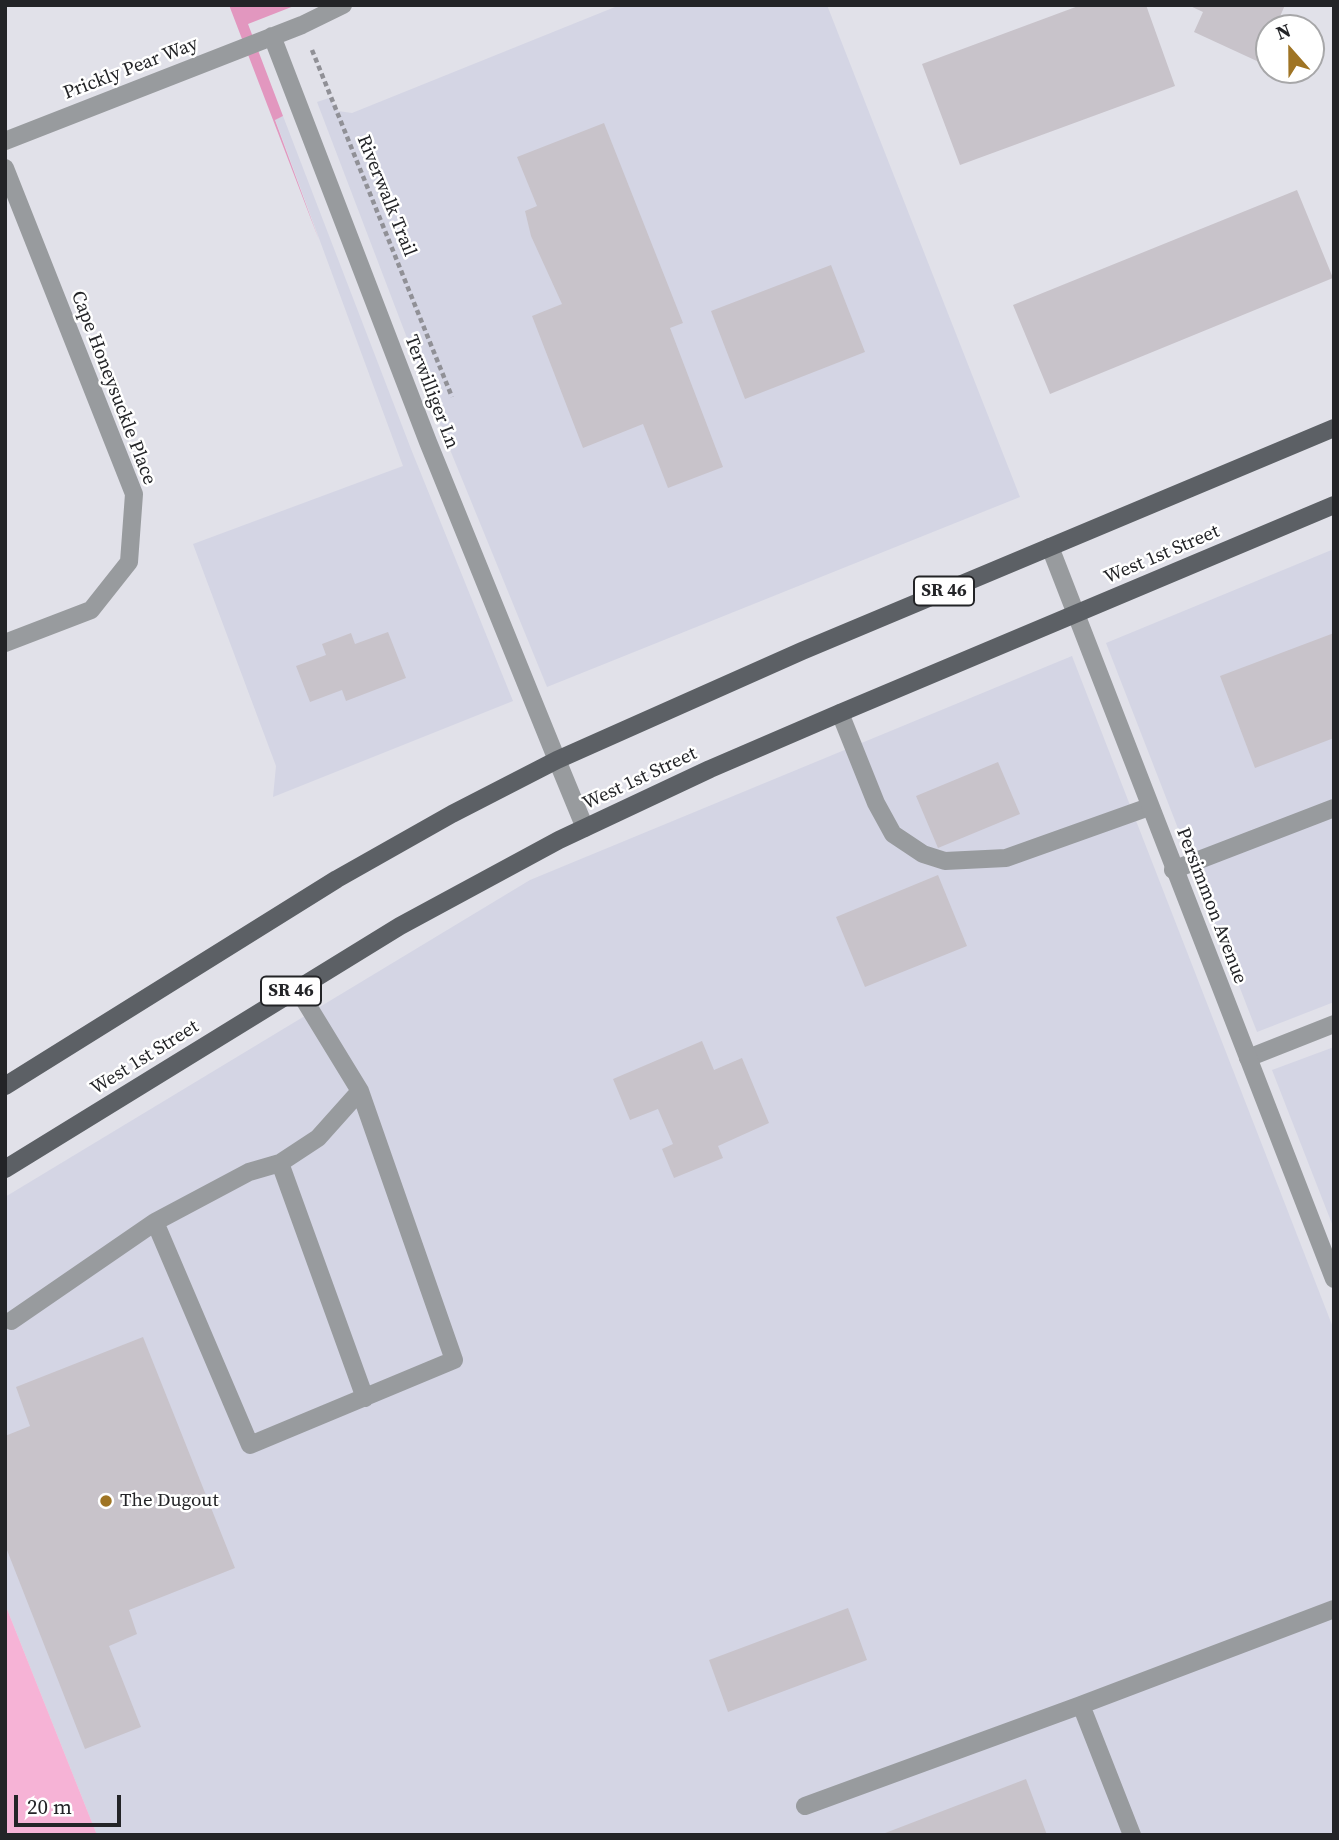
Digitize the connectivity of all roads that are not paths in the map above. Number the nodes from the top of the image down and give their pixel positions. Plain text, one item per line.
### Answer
1 (343, 5) edge
2 (272, 36) junction
3 (5, 141) edge
4 (5, 168) edge
5 (1334, 428) edge
6 (1334, 505) edge
7 (1050, 547) junction
8 (1075, 614) junction
9 (5, 643) edge
10 (840, 713) junction
11 (557, 760) junction
12 (1149, 807) junction
13 (1334, 808) edge
14 (585, 828) junction
15 (1173, 870) junction
16 (297, 988) junction
17 (1334, 1024) edge
18 (1248, 1058) junction
19 (5, 1086) edge
20 (360, 1091) junction
21 (280, 1163) junction
22 (5, 1169) edge
23 (155, 1223) junction
24 (1334, 1279) edge
25 (11, 1321) dead end
26 (365, 1398) junction
27 (1334, 1609) edge
28 (1081, 1705) junction
29 (805, 1806) dead end
30 (1132, 1835) edge

1 - 2 street, Prickly Pear Way
2 - 3 street, Prickly Pear Way
2 - 11 street, Terwilliger Ln
4 - 9 street, Cape Honeysuckle Place
5 - 7 main road, SR 46
6 - 8 main road, West 1st Street / SR 46
7 - 8 street, Persimmon Avenue
7 - 11 main road, SR 46
8 - 10 main road, West 1st Street / SR 46
8 - 12 street, Persimmon Avenue
10 - 12 street
10 - 14 main road, West 1st Street / SR 46
11 - 14 street, Terwilliger Ln
11 - 19 main road, SR 46
12 - 15 street, Persimmon Avenue
13 - 15 street
14 - 16 main road, West 1st Street / SR 46
15 - 18 street, Persimmon Avenue
16 - 20 street
16 - 22 main road, West 1st Street / SR 46
17 - 18 street
18 - 24 street, Persimmon Avenue
20 - 21 street
20 - 26 street
21 - 23 street
21 - 26 street
23 - 25 street
23 - 26 street
27 - 28 street
28 - 29 street
28 - 30 street

